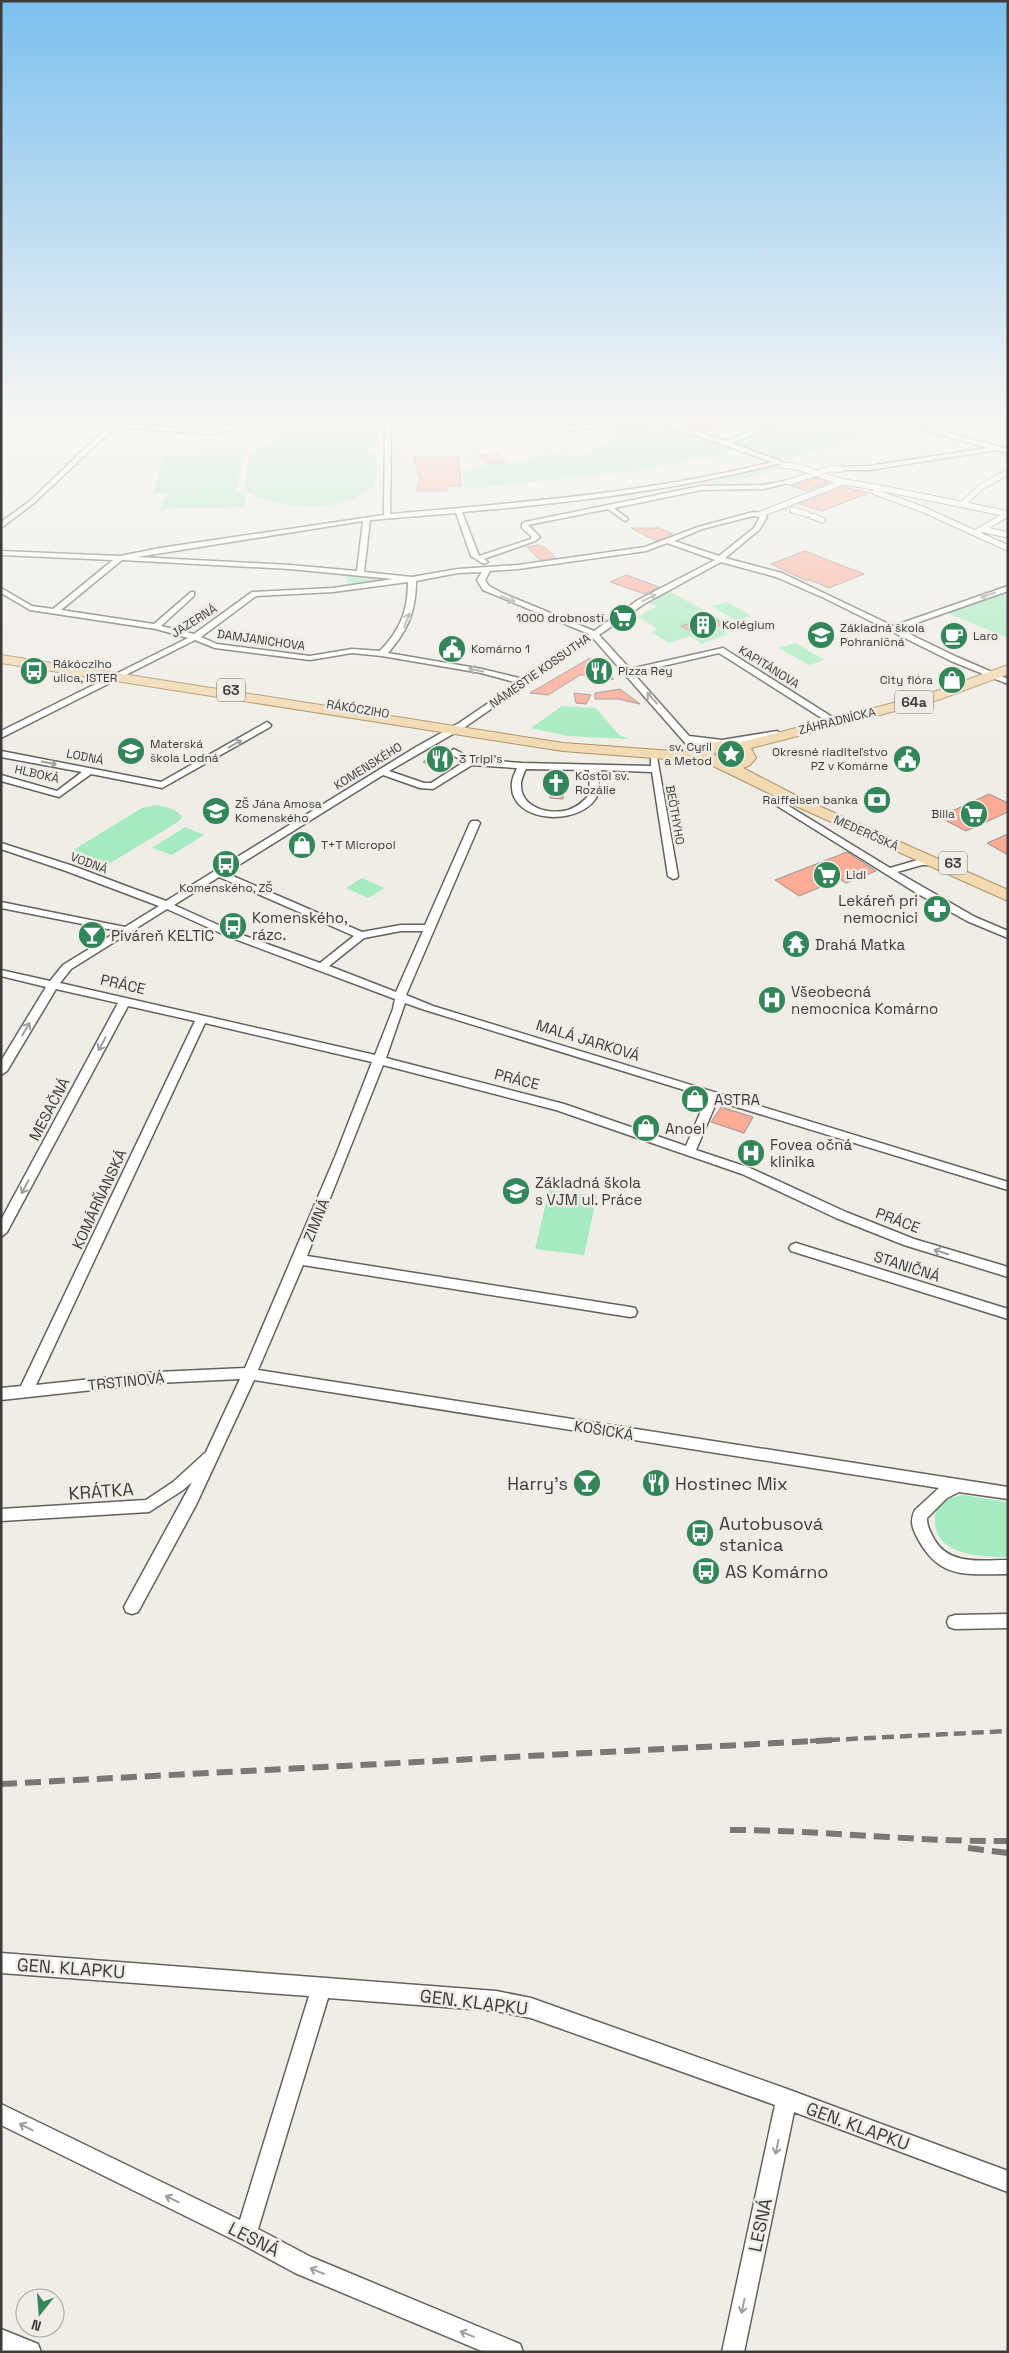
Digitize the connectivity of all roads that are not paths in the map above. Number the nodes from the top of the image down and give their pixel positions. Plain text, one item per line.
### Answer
1 (284, 531) edge
2 (365, 531) edge
3 (465, 531) edge
4 (528, 531) edge
5 (692, 531) edge
6 (755, 531) edge
7 (970, 531) edge
8 (978, 531) edge
9 (989, 531) edge
10 (975, 533) junction
11 (1008, 535) edge
12 (665, 540) junction
13 (1008, 548) edge
14 (1, 553) edge
15 (120, 558) junction
16 (479, 558) junction
17 (720, 559) junction
18 (488, 568) junction
19 (341, 572) junction
20 (360, 573) junction
21 (412, 579) junction
22 (1008, 588) edge
23 (345, 589) junction
24 (1, 590) edge
25 (191, 594) dead end
26 (56, 612) junction
27 (156, 627) junction
28 (891, 629) junction
29 (593, 633) junction
30 (196, 637) junction
31 (1, 654) edge
32 (382, 654) junction
33 (1, 658) edge
34 (628, 672) junction
35 (120, 675) junction
36 (1003, 676) edge
37 (523, 682) junction
38 (834, 722) junction
39 (267, 726) dead end
40 (458, 727) junction
41 (816, 731) junction
42 (1, 735) edge
43 (684, 735) junction
44 (587, 750) junction
45 (708, 751) junction
46 (454, 752) dead end
47 (1, 754) edge
48 (744, 754) junction
49 (470, 762) junction
50 (654, 764) junction
51 (726, 765) junction
52 (522, 766) junction
53 (593, 768) junction
54 (89, 771) junction
55 (382, 772) junction
56 (1, 778) edge
57 (774, 800) dead end
58 (794, 800) junction
59 (817, 802) junction
60 (475, 822) dead end
61 (1, 846) edge
62 (896, 846) junction
63 (934, 863) junction
64 (892, 870) junction
65 (220, 874) junction
66 (673, 876) dead end
67 (1008, 888) edge
68 (1008, 896) edge
69 (1, 905) edge
70 (166, 906) junction
71 (431, 928) junction
72 (127, 930) junction
73 (361, 935) junction
74 (1008, 935) edge
75 (322, 967) junction
76 (1, 972) edge
77 (54, 985) junction
78 (401, 998) junction
79 (125, 1001) junction
80 (202, 1019) junction
81 (379, 1060) junction
82 (1, 1070) edge
83 (713, 1096) junction
84 (690, 1150) junction
85 (1008, 1186) edge
86 (1, 1232) edge
87 (796, 1248) dead end
88 (299, 1260) junction
89 (1008, 1272) edge
90 (630, 1312) dead end
91 (1008, 1314) edge
92 (250, 1374) junction
93 (26, 1392) junction
94 (1, 1394) edge
95 (213, 1452) junction
96 (958, 1485) junction
97 (1008, 1492) edge
98 (1, 1515) edge
99 (1008, 1567) edge
100 (132, 1607) dead end
101 (1008, 1621) edge
102 (955, 1622) dead end
103 (1, 1963) edge
104 (321, 1988) junction
105 (787, 2099) junction
106 (1, 2114) edge
107 (1008, 2182) edge
108 (246, 2234) junction
109 (1, 2340) edge
110 (30, 2352) edge
111 (512, 2352) edge
112 (733, 2352) edge

1 - 15 street
2 - 20 street
3 - 16 street
4 - 16 street
5 - 12 street
6 - 17 street
7 - 10 street
8 - 10 street
9 - 11 street
10 - 13 street
12 - 17 street
12 - 18 street
14 - 15 street
15 - 19 street
15 - 26 street
16 - 18 street
17 - 28 street
29 -> 17 street
18 - 21 street
18 -> 29 street
19 - 20 street
19 - 23 street
20 - 21 street
21 - 23 street, JAZERNÁ
32 -> 21 street
22 -> 28 street
23 - 30 street, JAZERNÁ
24 - 26 street, DAMJANICHOVA
25 - 27 street
26 - 27 street, DAMJANICHOVA
27 - 30 street, DAMJANICHOVA
28 - 36 street
29 - 34 street, NÁMESTIE KOSSUTHA
29 - 37 street, NÁMESTIE KOSSUTHA
30 - 32 street, DAMJANICHOVA
30 - 35 street, JAZERNÁ
31 - 35 main road, RÁKÓCZIHO / 63
37 -> 32 street, DAMJANICHOVA
33 - 35 main road, RÁKÓCZIHO / 63
34 - 38 street, KAPITÁNOVA
43 -> 34 street, NÁMESTIE KOSSUTHA
35 - 40 main road, RÁKÓCZIHO / 63
35 - 42 street, JAZERNÁ
36 - 38 main road, ZÁHRADNÍCKA / 64a
36 - 41 main road, ZÁHRADNÍCKA / 64a
37 - 40 street, NÁMESTIE KOSSUTHA
38 - 41 main road, ZÁHRADNÍCKA / 64a
54 -> 39 street, LODNÁ
40 - 44 main road, RÁKÓCZIHO / 63
40 - 45 main road, RÁKÓCZIHO / 63
40 - 55 street, KOMENSKÉHO
41 - 43 street
41 - 48 main road, ZÁHRADNÍCKA / 64a
41 - 59 main road
43 - 45 street, NÁMESTIE KOSSUTHA
44 - 45 main road, RÁKÓCZIHO / 63
44 - 50 main road, 63
45 - 48 main road, 63
45 - 51 main road, NÁMESTIE KOSSUTHA / 63
46 - 49 street
47 -> 54 street, LODNÁ
48 - 51 main road
48 - 59 main road, MEDERČSKÁ / 63
49 - 52 street
49 - 55 street
50 - 53 street
50 - 58 main road, 63
50 - 66 street, BEÖTHYHO
51 - 58 main road, MEDERČSKÁ / 63
52 - 53 street
52 - 53 street
54 - 56 street, HLBOKÁ
55 - 65 street, KOMENSKÉHO
57 - 64 street, MEDERČSKÁ
58 - 62 main road, MEDERČSKÁ / 63
59 - 67 main road, MEDERČSKÁ / 63
60 - 71 street, ZIMNÁ
61 - 70 street, VODNÁ
62 - 63 main road, MEDERČSKÁ / 63
62 - 64 street
63 - 64 street
63 - 68 main road, MEDERČSKÁ / 63
64 - 74 street, MEDERČSKÁ
65 - 70 street, KOMENSKÉHO
65 - 73 street
69 - 72 street
70 - 72 street, KOMENSKÉHO
70 - 75 street, MALÁ JARKOVÁ
71 - 73 street
71 - 78 street, ZIMNÁ
72 - 77 street, KOMENSKÉHO
73 - 75 street
75 - 78 street, MALÁ JARKOVÁ
76 - 77 street, PRÁCE
77 - 79 street, PRÁCE
82 -> 77 street, KOMENSKÉHO
78 - 81 street, ZIMNÁ
78 - 83 street, MALÁ JARKOVÁ
79 - 80 street, PRÁCE
79 -> 86 street, MESAČNÁ
80 - 81 street, PRÁCE
80 - 93 street, KOMÁRŇANSKÁ
81 - 84 street, PRÁCE
81 - 88 street, ZIMNÁ
83 - 84 street
83 - 85 street, MALÁ JARKOVÁ
89 -> 84 street, PRÁCE
87 - 91 street, STANIČNÁ
88 - 90 street
88 - 92 street, ZIMNÁ
92 - 93 street, TRSTINOVÁ
92 - 95 street, ZIMNÁ
92 - 96 street, KOŠICKÁ
93 - 94 street, TRSTINOVÁ
95 - 98 street, KRÁTKA
95 - 100 street, ZIMNÁ
96 - 97 street, KOŠICKÁ
96 - 99 street
101 - 102 street
103 - 104 street, GEN. KLAPKU
104 - 105 street, GEN. KLAPKU
104 - 108 street
105 - 107 street, GEN. KLAPKU
105 -> 112 street, LESNÁ
108 -> 106 street, LESNÁ
111 -> 108 street, LESNÁ
109 - 110 street

